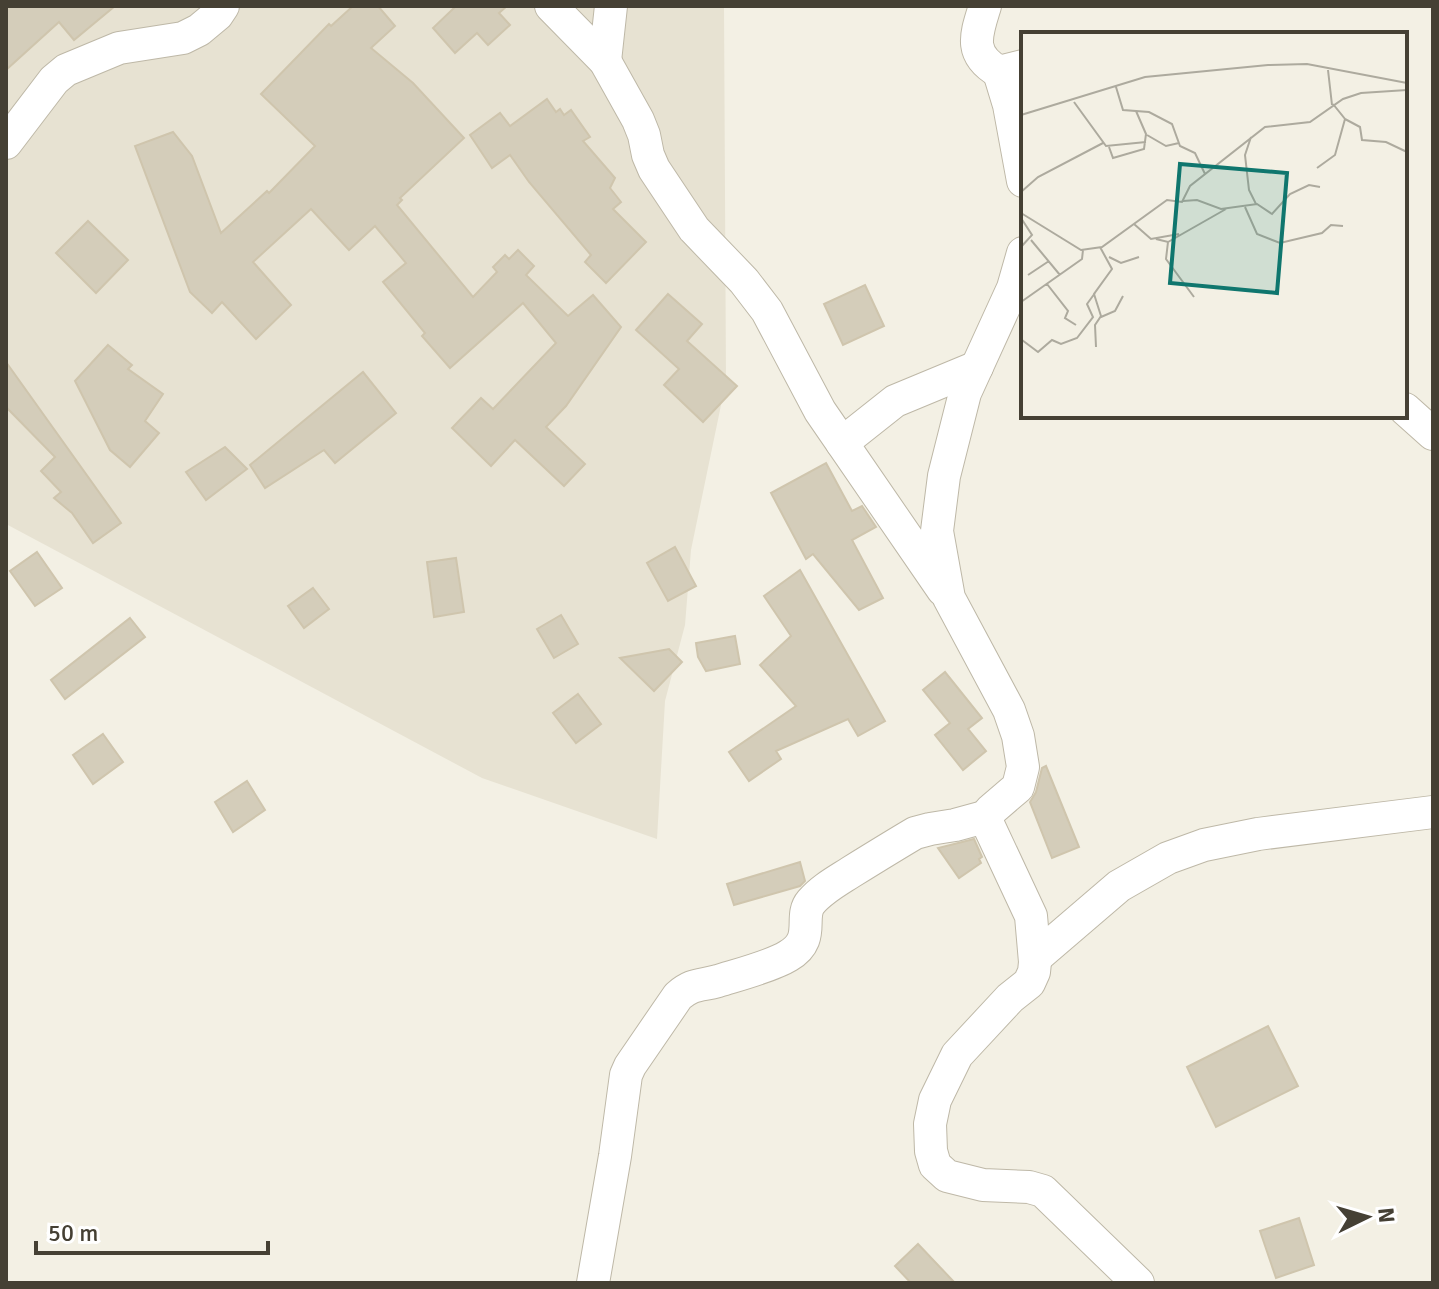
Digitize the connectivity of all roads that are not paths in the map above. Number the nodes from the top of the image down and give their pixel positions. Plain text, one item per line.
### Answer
1 (223, 6) edge
2 (551, 6) edge
3 (611, 6) edge
4 (985, 6) edge
5 (605, 61) junction
6 (1011, 69) edge
7 (6, 143) edge
8 (1021, 170) edge
9 (1021, 260) edge
10 (977, 367) junction
11 (1407, 411) edge
12 (1433, 434) edge
13 (842, 443) junction
14 (949, 598) junction
15 (1433, 812) edge
16 (988, 816) junction
17 (1035, 958) junction
18 (593, 1283) edge
19 (1138, 1283) edge

1 - 7 street
2 - 5 street
3 - 5 street
4 - 6 street
5 - 13 street
6 - 8 street
9 - 10 street
10 - 13 street
10 - 14 street
11 - 12 street
13 - 14 street
14 - 16 street
15 - 17 street
16 - 17 street
16 - 18 street
17 - 19 street

